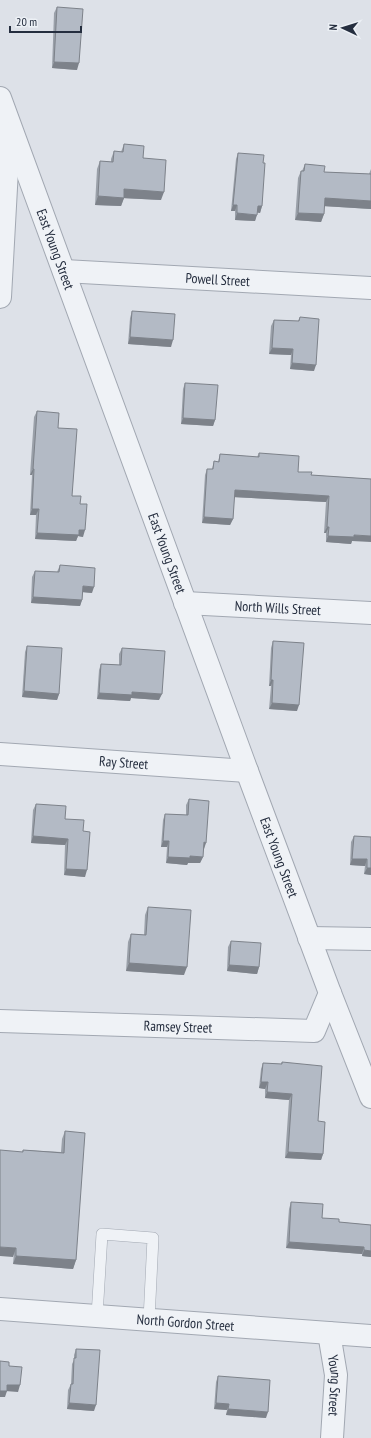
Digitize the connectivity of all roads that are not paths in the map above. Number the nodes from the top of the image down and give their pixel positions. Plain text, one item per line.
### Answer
1 (0, 98) edge
2 (10, 124) junction
3 (64, 271) junction
4 (371, 288) edge
5 (0, 297) edge
6 (185, 602) junction
7 (371, 613) edge
8 (0, 754) edge
9 (247, 771) junction
10 (309, 938) junction
11 (371, 939) edge
12 (330, 993) junction
13 (0, 1021) edge
14 (371, 1097) edge
15 (0, 1310) edge
16 (97, 1316) junction
17 (148, 1320) junction
18 (329, 1333) junction
19 (371, 1336) edge
20 (332, 1438) edge

1 - 2 street, East Young Street
2 - 3 street, East Young Street
2 - 5 street
3 - 4 street, Powell Street
3 - 6 street, East Young Street
6 - 7 street, North Wills Street
6 - 9 street, East Young Street
8 - 9 street, Ray Street
9 - 10 street, East Young Street
10 - 11 street
10 - 12 street, East Young Street
12 - 13 street, Ramsey Street
12 - 14 street, East Young Street
15 - 16 street, North Gordon Street
16 - 17 street, North Gordon Street
16 - 17 lane
17 - 18 street, North Gordon Street
18 - 19 street, North Gordon Street
18 - 20 street, Young Street

